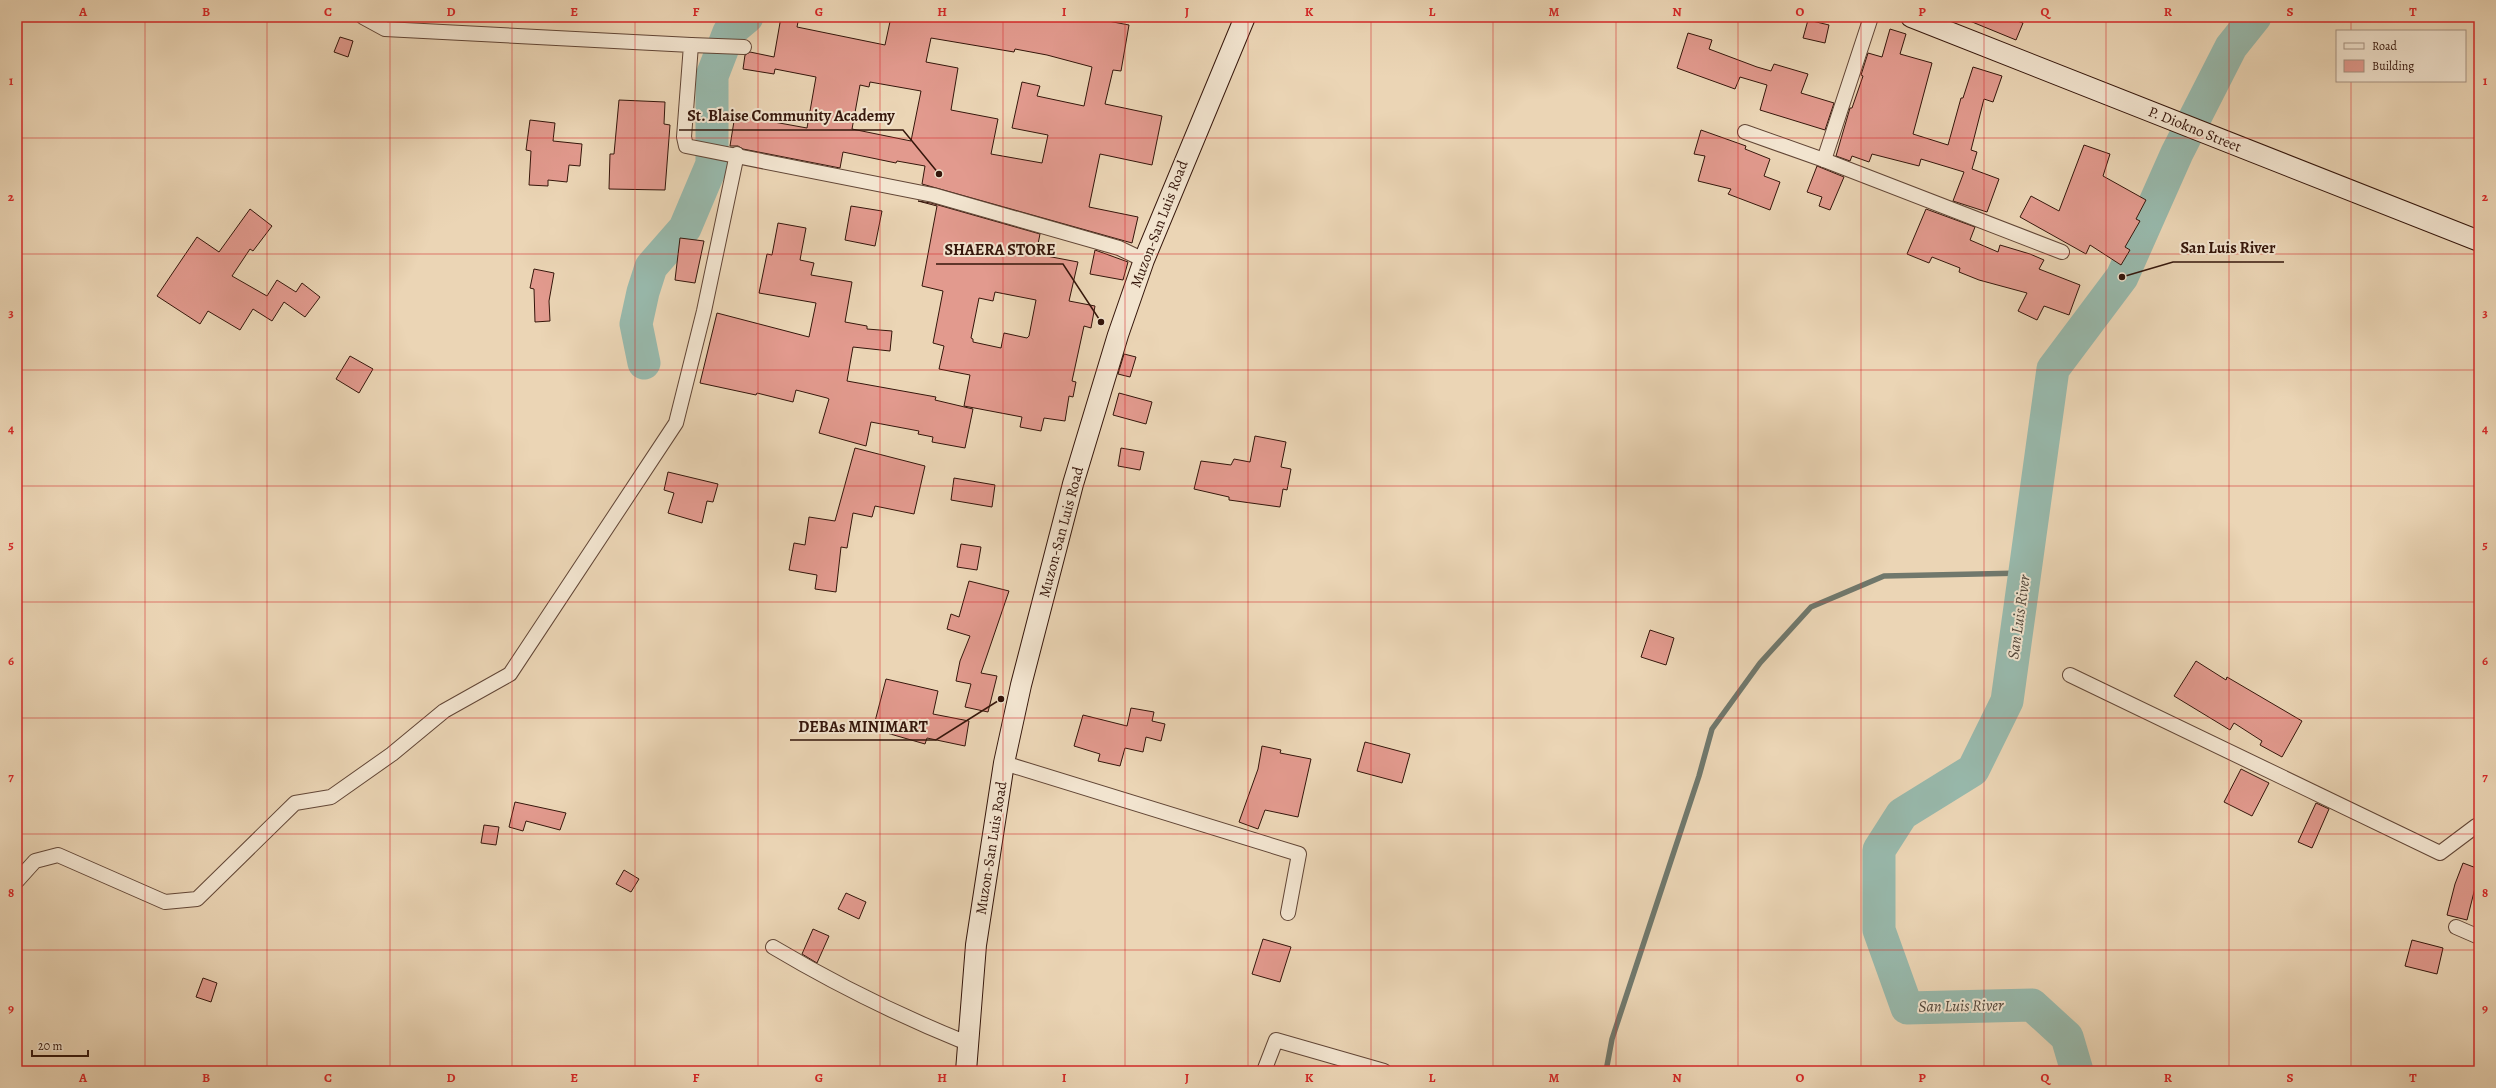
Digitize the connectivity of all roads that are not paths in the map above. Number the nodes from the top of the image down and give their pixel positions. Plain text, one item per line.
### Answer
1 (363, 17) edge
2 (1245, 17) edge
3 (1871, 17) edge
4 (1911, 17) edge
5 (691, 45) junction
6 (744, 47) dead end
7 (1745, 132) dead end
8 (737, 154) junction
9 (1824, 160) junction
10 (2479, 241) edge
11 (2062, 252) dead end
12 (1144, 260) junction
13 (2070, 675) dead end
14 (1004, 763) junction
15 (2479, 828) edge
16 (17, 881) edge
17 (1288, 913) dead end
18 (2456, 927) dead end
19 (2479, 937) edge
20 (773, 947) dead end
21 (967, 1043) junction
22 (966, 1071) edge
23 (1264, 1071) edge
24 (1384, 1071) edge

1 - 5 street
2 - 12 main road, Muzon-San Luis Road
3 - 9 street
4 - 10 main road, P. Diokno Street
5 - 6 street
5 - 8 street
7 - 9 street
8 - 12 street
8 - 16 street
9 - 11 street
12 - 14 main road, Muzon-San Luis Road
13 - 15 street
14 - 17 street
14 - 21 main road, Muzon-San Luis Road
18 - 19 street
20 - 21 street
21 - 22 main road, Muzon-San Luis Road
23 - 24 street

